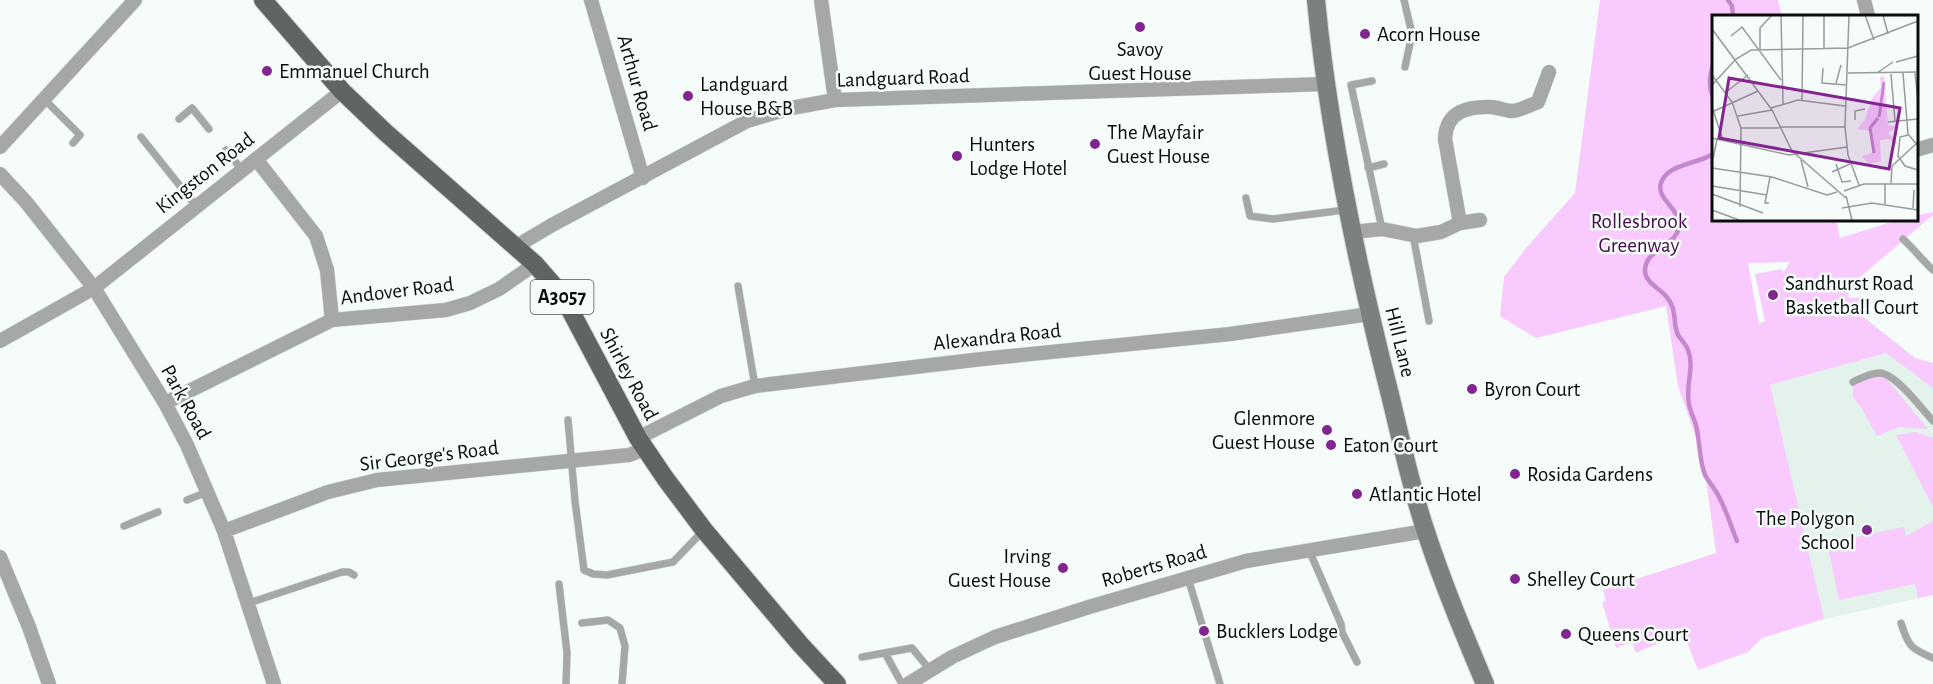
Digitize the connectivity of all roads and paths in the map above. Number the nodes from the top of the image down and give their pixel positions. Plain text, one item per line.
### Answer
1 (135, 0) edge
2 (263, 0) edge
3 (591, 0) edge
4 (821, 0) edge
5 (1316, 0) edge
6 (1404, 0) edge
7 (1864, 0) edge
8 (1868, 15) edge
9 (1405, 67) dead end
10 (1549, 72) dead end
11 (1372, 81) dead end
12 (1327, 84) junction
13 (342, 91) junction
14 (44, 99) junction
15 (835, 100) junction
16 (179, 118) dead end
17 (209, 129) dead end
18 (141, 137) dead end
19 (73, 143) dead end
20 (1933, 145) edge
21 (0, 147) edge
22 (226, 150) dead end
23 (1918, 150) edge
24 (256, 159) junction
25 (1384, 164) dead end
26 (1368, 168) junction
27 (242, 170) junction
28 (0, 174) edge
29 (643, 178) junction
30 (1246, 198) dead end
31 (196, 206) junction
32 (1348, 210) junction
33 (1480, 220) dead end
34 (1460, 223) junction
35 (1382, 229) junction
36 (1352, 232) junction
37 (1413, 235) junction
38 (1903, 239) dead end
39 (515, 247) junction
40 (535, 264) junction
41 (1933, 270) edge
42 (738, 286) dead end
43 (94, 288) junction
44 (1370, 314) junction
45 (332, 320) junction
46 (1429, 321) dead end
47 (0, 341) edge
48 (1852, 382) dead end
49 (755, 386) junction
50 (165, 403) junction
51 (568, 420) dead end
52 (1933, 421) edge
53 (641, 444) junction
54 (573, 461) junction
55 (207, 492) junction
56 (187, 500) dead end
57 (158, 512) dead end
58 (124, 526) dead end
59 (704, 530) junction
60 (224, 531) junction
61 (1425, 531) junction
62 (1309, 550) junction
63 (0, 557) edge
64 (354, 575) dead end
65 (1188, 578) junction
66 (559, 584) dead end
67 (249, 603) junction
68 (582, 623) dead end
69 (1901, 623) dead end
70 (885, 653) junction
71 (862, 657) dead end
72 (1933, 658) edge
73 (1357, 662) dead end
74 (930, 670) junction
75 (49, 684) edge
76 (274, 684) edge
77 (566, 684) edge
78 (622, 684) edge
79 (837, 684) edge
80 (902, 684) edge
81 (908, 684) edge
82 (1220, 684) edge
83 (1485, 684) edge

1 - 14 street
2 - 13 main road, Shirley Road / A3057
3 - 29 street, Arthur Road
4 - 15 street
5 - 12 street, Hill Lane
6 - 9 lane
7 - 8 street
10 - 34 street
11 - 26 lane
12 - 15 street, Landguard Road
12 - 32 street, Hill Lane
13 - 24 street, Kingston Road
13 - 39 main road, Shirley Road / A3057
14 - 19 lane
14 - 21 street
15 - 29 street, Landguard Road
16 - 17 lane
18 - 31 lane
20 - 23 street
22 - 27 lane
24 - 27 street, Kingston Road
24 - 45 street
25 - 26 lane
26 - 35 lane
27 - 31 street, Kingston Road
28 - 43 street, Park Road
29 - 39 street, Landguard Road
30 - 32 lane
31 - 43 street, Kingston Road
32 - 36 street, Hill Lane
33 - 34 street
34 - 37 street
35 - 36 street
35 - 37 street
36 - 44 street, Hill Lane
37 - 46 lane
38 - 41 lane
39 - 40 main road, Shirley Road / A3057
40 - 45 street, Andover Road
40 - 53 main road, Shirley Road / A3057
42 - 49 lane
43 - 47 street, Kingston Road
43 - 50 street, Park Road
44 - 49 street, Alexandra Road
44 - 61 street, Hill Lane
45 - 50 street, Andover Road
48 - 52 lane
49 - 53 street, Alexandra Road
50 - 55 street, Park Road
51 - 54 lane
53 - 54 street, Sir George's Road
53 - 59 main road, Shirley Road / A3057
54 - 59 lane
54 - 60 street, Sir George's Road
55 - 56 lane
55 - 60 street, Park Road
57 - 58 lane
59 - 79 main road, Shirley Road / A3057
60 - 67 street, Park Road
61 - 62 street, Roberts Road
61 - 83 street, Hill Lane
62 - 65 street, Roberts Road
62 - 73 lane
63 - 75 street
64 - 67 lane
65 - 74 street, Roberts Road
65 - 82 lane
66 - 77 lane
67 - 76 street, Park Road
68 - 78 lane
69 - 72 lane
70 - 71 lane
70 - 74 lane
70 - 80 lane
74 - 81 street, Roberts Road

